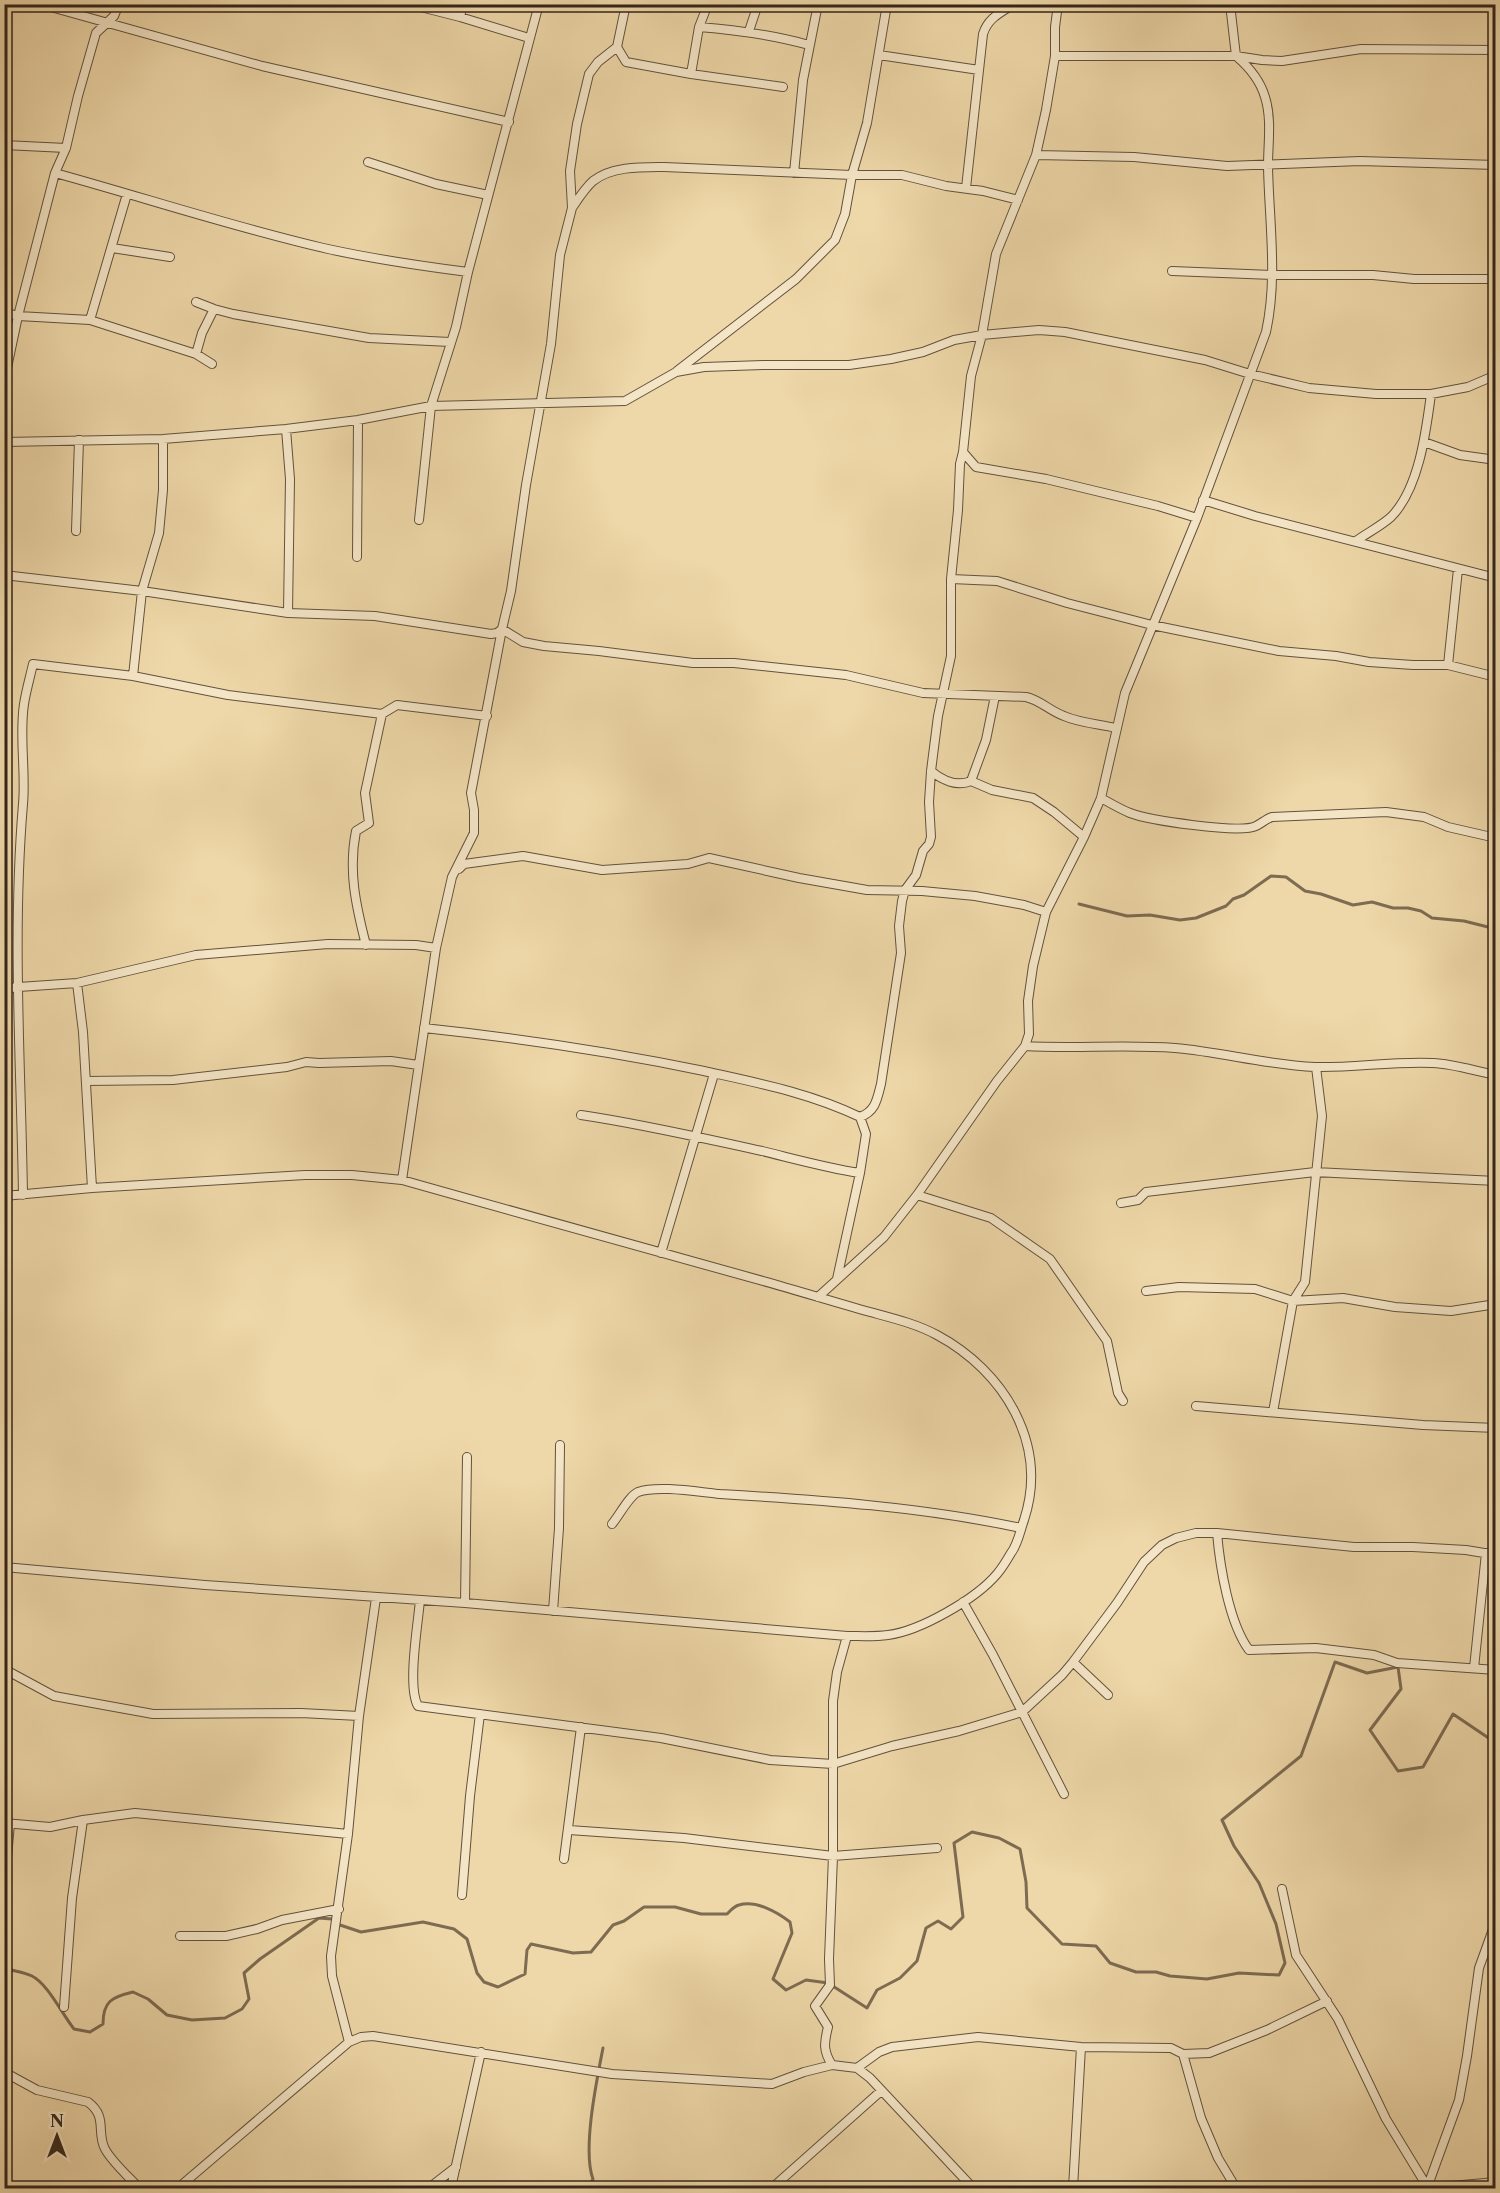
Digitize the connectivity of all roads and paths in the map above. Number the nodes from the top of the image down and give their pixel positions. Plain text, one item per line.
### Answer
1 (40, 4) edge
2 (119, 4) edge
3 (409, 4) edge
4 (463, 4) edge
5 (539, 4) edge
6 (626, 4) edge
7 (708, 4) edge
8 (758, 4) edge
9 (818, 4) edge
10 (887, 4) edge
11 (1014, 4) edge
12 (1058, 4) edge
13 (1230, 4) edge
14 (460, 17) junction
15 (106, 24) junction
16 (699, 27) junction
17 (749, 31) junction
18 (529, 38) junction
19 (809, 45) junction
20 (617, 47) junction
21 (1496, 50) edge
22 (879, 55) junction
23 (1055, 56) junction
24 (1236, 56) junction
25 (980, 70) junction
26 (691, 74) junction
27 (783, 87) dead end
28 (509, 122) junction
29 (4, 145) edge
30 (66, 148) junction
31 (1036, 155) junction
32 (368, 162) dead end
33 (1268, 165) junction
34 (1496, 165) edge
35 (55, 173) junction
36 (794, 173) junction
37 (852, 175) junction
38 (966, 188) junction
39 (127, 194) junction
40 (488, 195) junction
41 (1018, 200) junction
42 (572, 208) junction
43 (111, 248) junction
44 (170, 257) dead end
45 (1172, 271) dead end
46 (468, 272) junction
47 (1273, 275) junction
48 (1496, 279) edge
49 (196, 302) dead end
50 (214, 309) junction
51 (4, 312) edge
52 (18, 316) junction
53 (90, 320) junction
54 (982, 335) junction
55 (450, 342) junction
56 (196, 354) junction
57 (212, 364) dead end
58 (676, 372) junction
59 (1250, 374) junction
60 (1496, 375) edge
61 (4, 382) edge
62 (1431, 394) junction
63 (541, 405) junction
64 (431, 406) junction
65 (358, 420) junction
66 (286, 429) junction
67 (163, 439) junction
68 (79, 440) junction
69 (4, 442) edge
70 (1424, 442) junction
71 (963, 452) junction
72 (1496, 460) edge
73 (1203, 500) junction
74 (1197, 518) junction
75 (419, 520) dead end
76 (76, 531) dead end
77 (1356, 541) junction
78 (357, 557) dead end
79 (1458, 569) junction
80 (4, 575) edge
81 (1496, 578) edge
82 (951, 579) junction
83 (142, 591) junction
84 (288, 613) junction
85 (1152, 625) junction
86 (502, 629) junction
87 (1448, 665) junction
88 (133, 676) junction
89 (1496, 677) edge
90 (944, 694) junction
91 (995, 696) junction
92 (382, 714) junction
93 (487, 716) junction
94 (1116, 728) junction
95 (931, 771) junction
96 (971, 781) junction
97 (1101, 798) junction
98 (1084, 837) junction
99 (1496, 838) edge
100 (452, 876) junction
101 (905, 890) junction
102 (1046, 912) junction
103 (366, 945) junction
104 (436, 948) junction
105 (77, 982) junction
106 (16, 987) junction
107 (4, 988) edge
108 (424, 1028) junction
109 (1025, 1046) junction
110 (418, 1065) junction
111 (1316, 1067) junction
112 (714, 1074) junction
113 (1496, 1075) edge
114 (86, 1081) junction
115 (582, 1115) dead end
116 (861, 1117) junction
117 (696, 1138) junction
118 (1316, 1172) junction
119 (860, 1173) junction
120 (402, 1180) junction
121 (1496, 1181) edge
122 (92, 1188) junction
123 (23, 1195) junction
124 (917, 1195) junction
125 (4, 1196) edge
126 (1121, 1203) dead end
127 (661, 1252) junction
128 (837, 1279) junction
129 (1146, 1292) dead end
130 (818, 1297) junction
131 (1293, 1300) junction
132 (1496, 1304) edge
133 (1123, 1401) dead end
134 (1196, 1406) dead end
135 (1273, 1412) junction
136 (1496, 1428) edge
137 (560, 1445) dead end
138 (467, 1457) dead end
139 (612, 1524) dead end
140 (1021, 1528) junction
141 (1217, 1533) junction
142 (1486, 1553) junction
143 (1496, 1555) edge
144 (4, 1567) edge
145 (376, 1598) junction
146 (420, 1600) junction
147 (963, 1602) junction
148 (465, 1603) junction
149 (553, 1611) junction
150 (847, 1636) junction
151 (1072, 1662) junction
152 (1474, 1668) junction
153 (4, 1669) edge
154 (1496, 1670) edge
155 (1108, 1695) dead end
156 (1023, 1712) junction
157 (480, 1713) junction
158 (359, 1716) junction
159 (582, 1726) junction
160 (833, 1764) junction
161 (1064, 1794) dead end
162 (83, 1820) junction
163 (7, 1824) edge
164 (569, 1830) junction
165 (348, 1834) junction
166 (937, 1848) dead end
167 (833, 1856) junction
168 (564, 1859) dead end
169 (4, 1889) edge
170 (1282, 1889) dead end
171 (462, 1895) dead end
172 (338, 1912) junction
173 (1496, 1921) edge
174 (180, 1936) dead end
175 (1327, 2001) junction
176 (64, 2007) dead end
177 (349, 2042) junction
178 (1081, 2047) junction
179 (482, 2052) junction
180 (1183, 2054) junction
181 (832, 2065) junction
182 (857, 2068) junction
183 (4, 2072) edge
184 (881, 2091) junction
185 (456, 2167) junction
186 (1496, 2182) edge
187 (139, 2188) edge
188 (178, 2188) edge
189 (429, 2188) edge
190 (451, 2188) edge
191 (772, 2188) edge
192 (973, 2188) edge
193 (1072, 2188) edge
194 (1236, 2188) edge
195 (1428, 2188) edge

1 - 15 street
2 - 15 street
3 - 14 street
4 - 14 street
5 - 18 street
6 - 20 street
7 - 16 street
8 - 17 street
9 - 19 street
10 - 22 street
11 - 25 street
12 - 23 street
13 - 24 street
14 - 18 street
15 - 28 street
15 - 30 street
16 - 17 street
16 - 26 street
17 - 19 street
18 - 28 street
19 - 36 street
20 - 26 street
20 - 42 street
21 - 24 street
22 - 25 street
22 - 37 street
23 - 24 street
23 - 31 street
24 - 33 street
25 - 38 street
26 - 27 street
28 - 40 street
29 - 30 street
30 - 35 street
31 - 33 street
31 - 41 street
32 - 40 street
33 - 34 street
33 - 47 street
35 - 39 street
35 - 52 street
36 - 37 street
36 - 42 street
37 - 38 street
37 - 58 street
38 - 41 street
39 - 43 street
39 - 46 street
40 - 46 street
41 - 54 street
42 - 63 street
43 - 44 street
43 - 53 street
45 - 47 street
46 - 55 street
47 - 48 street
47 - 59 street
49 - 50 street
50 - 55 street
50 - 56 street
51 - 52 street
52 - 53 street
52 - 61 street
53 - 56 street
54 - 58 street
54 - 59 street
54 - 71 street
55 - 64 street
56 - 57 street
58 - 63 street
59 - 62 street
59 - 73 street
60 - 62 street
62 - 70 street
63 - 64 street
63 - 86 street
64 - 65 street
64 - 75 street
65 - 66 street
65 - 78 street
66 - 67 street
66 - 84 street
67 - 68 street
67 - 83 street
68 - 69 street
68 - 76 street
70 - 72 street
70 - 77 street
71 - 74 street
71 - 82 street
73 - 74 street
73 - 77 street
74 - 85 street
77 - 79 street
79 - 81 street
79 - 87 street
80 - 83 street
82 - 85 street
82 - 90 street
83 - 84 street
83 - 88 street
84 - 86 street
85 - 87 street
85 - 94 street
86 - 90 street
86 - 93 street
87 - 89 street
88 - 92 street
88 - 106 street
90 - 91 street
90 - 95 street
91 - 94 street
91 - 96 street
92 - 93 street
92 - 103 street
93 - 100 street
94 - 97 street
95 - 96 street
95 - 101 street
96 - 98 street
97 - 98 street
97 - 99 street
98 - 102 street
100 - 101 street
100 - 104 street
101 - 102 street
101 - 116 street
102 - 109 street
103 - 104 street
103 - 105 street
104 - 108 street
105 - 106 street
105 - 114 street
106 - 107 street
106 - 123 street
108 - 110 street
108 - 112 street
109 - 111 street
109 - 124 street
110 - 114 street
110 - 120 street
111 - 113 street
111 - 118 street
112 - 116 street
112 - 117 street
114 - 122 street
115 - 117 street
116 - 119 street
117 - 119 street
117 - 127 street
118 - 121 street
118 - 126 street
118 - 131 street
119 - 128 street
120 - 122 street
120 - 127 street
122 - 123 street
123 - 125 street
124 - 128 street
124 - 133 street
127 - 130 street
128 - 130 street
129 - 131 street
130 - 140 street
131 - 132 street
131 - 135 street
134 - 135 street
135 - 136 street
137 - 149 street
138 - 148 street
139 - 140 street
140 - 147 street
141 - 142 street
141 - 151 street
141 - 152 street
142 - 143 street
142 - 152 street
144 - 145 street
145 - 146 street
145 - 158 street
146 - 148 street
146 - 157 street
147 - 150 street
147 - 156 street
148 - 149 street
149 - 150 street
150 - 160 street
151 - 155 street
151 - 156 street
152 - 154 street
153 - 158 street
156 - 160 street
156 - 161 street
157 - 159 street
157 - 171 street
158 - 165 street
159 - 160 street
159 - 164 street
160 - 167 street
162 - 163 street
162 - 165 street
162 - 176 street
163 - 169 street
164 - 167 street
164 - 168 street
165 - 172 street
166 - 167 street
167 - 181 street
170 - 175 street
172 - 174 street
172 - 177 street
173 - 195 street
175 - 180 street
175 - 195 street
177 - 179 street
177 - 188 street
178 - 180 street
178 - 182 street
178 - 193 street
179 - 181 street
179 - 185 street
180 - 194 street
181 - 182 street
182 - 184 street
183 - 187 street
184 - 191 street
184 - 192 street
185 - 189 street
185 - 190 street
186 - 195 street

